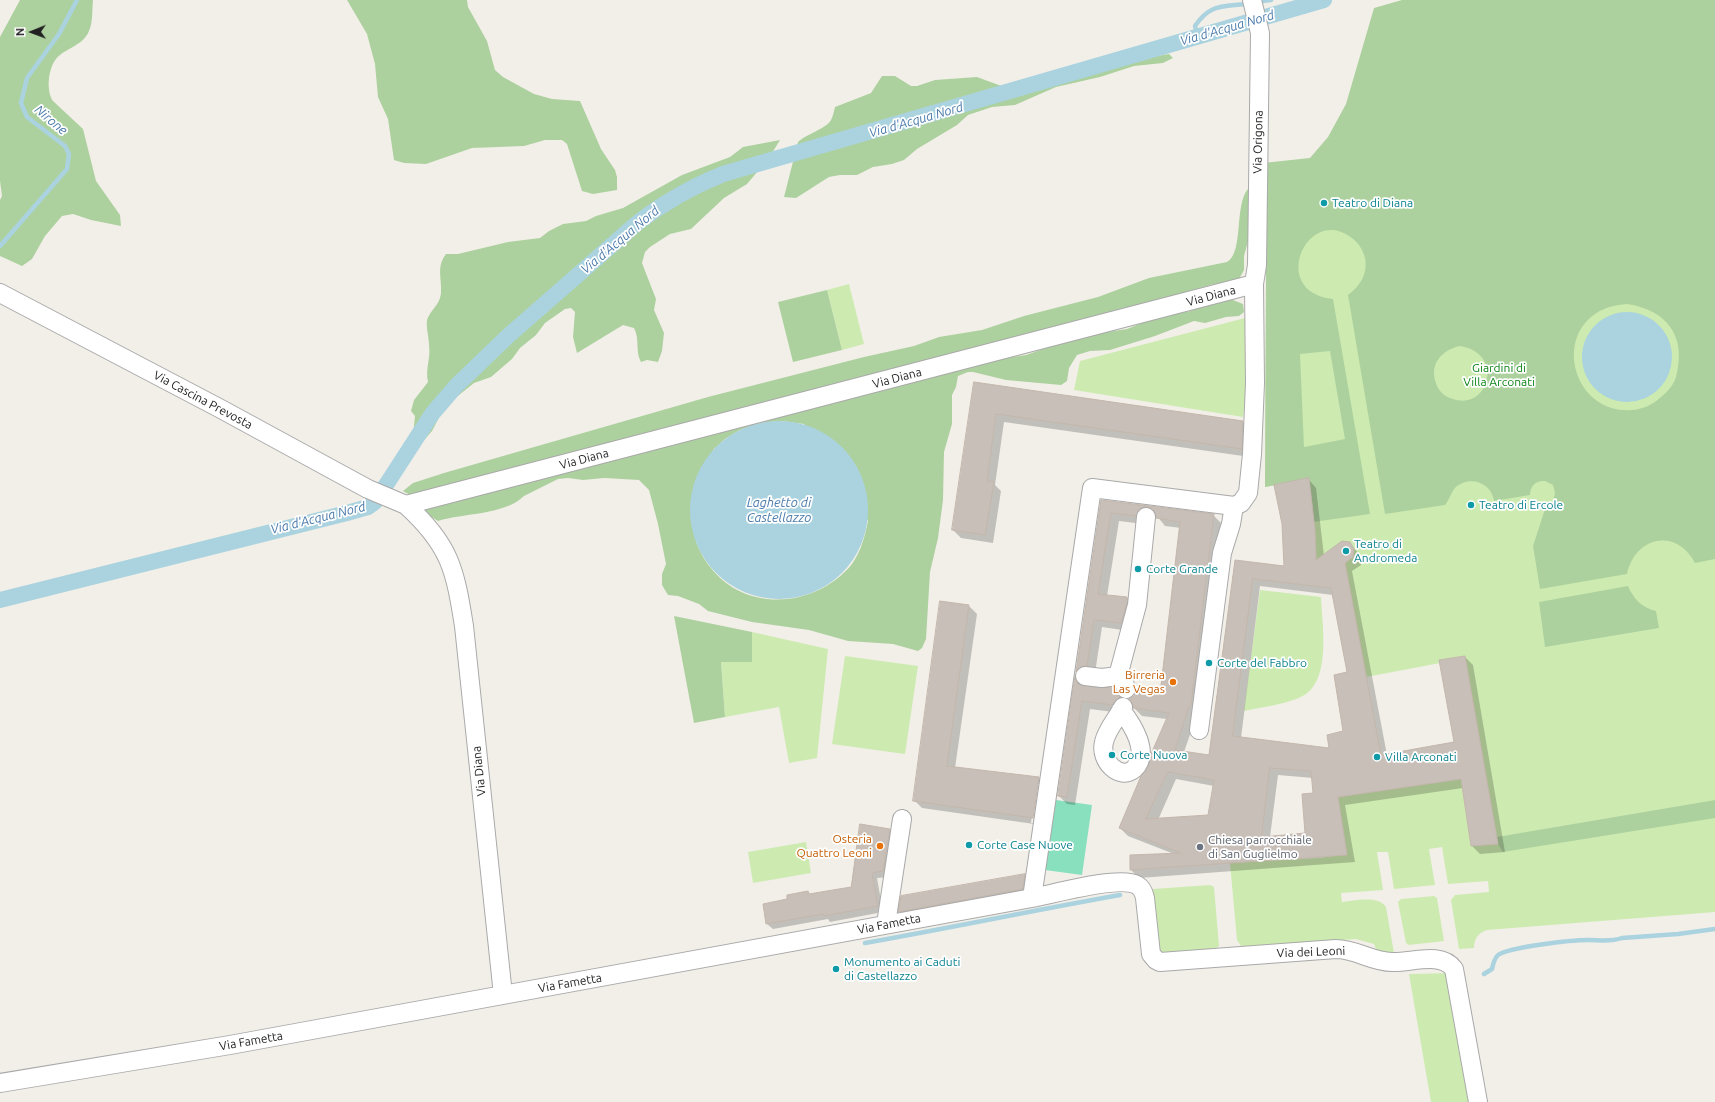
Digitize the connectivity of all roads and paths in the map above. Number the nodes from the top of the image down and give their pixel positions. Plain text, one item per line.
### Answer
1 (1254, 4) edge
2 (1254, 284) junction
3 (0, 293) edge
4 (1148, 504) junction
5 (406, 505) junction
6 (1234, 506) junction
7 (1072, 675) junction
8 (1199, 730) dead end
9 (902, 818) dead end
10 (1139, 886) joint
11 (1032, 898) junction
12 (886, 924) junction
13 (503, 995) junction
14 (0, 1083) edge
15 (1478, 1102) edge

1 - 2 street, Via Origona
2 - 5 street, Via Diana
2 - 6 street, Via Origona
3 - 5 street, Via Cascina Prevosta
4 - 6 street
4 - 7 street
4 - 7 street
5 - 13 street, Via Diana
6 - 8 street
7 - 11 street
9 - 12 street
10 - 11 street, Via Fametta
10 - 15 street, Via dei Leoni
11 - 12 street, Via Fametta
12 - 13 street, Via Fametta
13 - 14 street, Via Fametta

